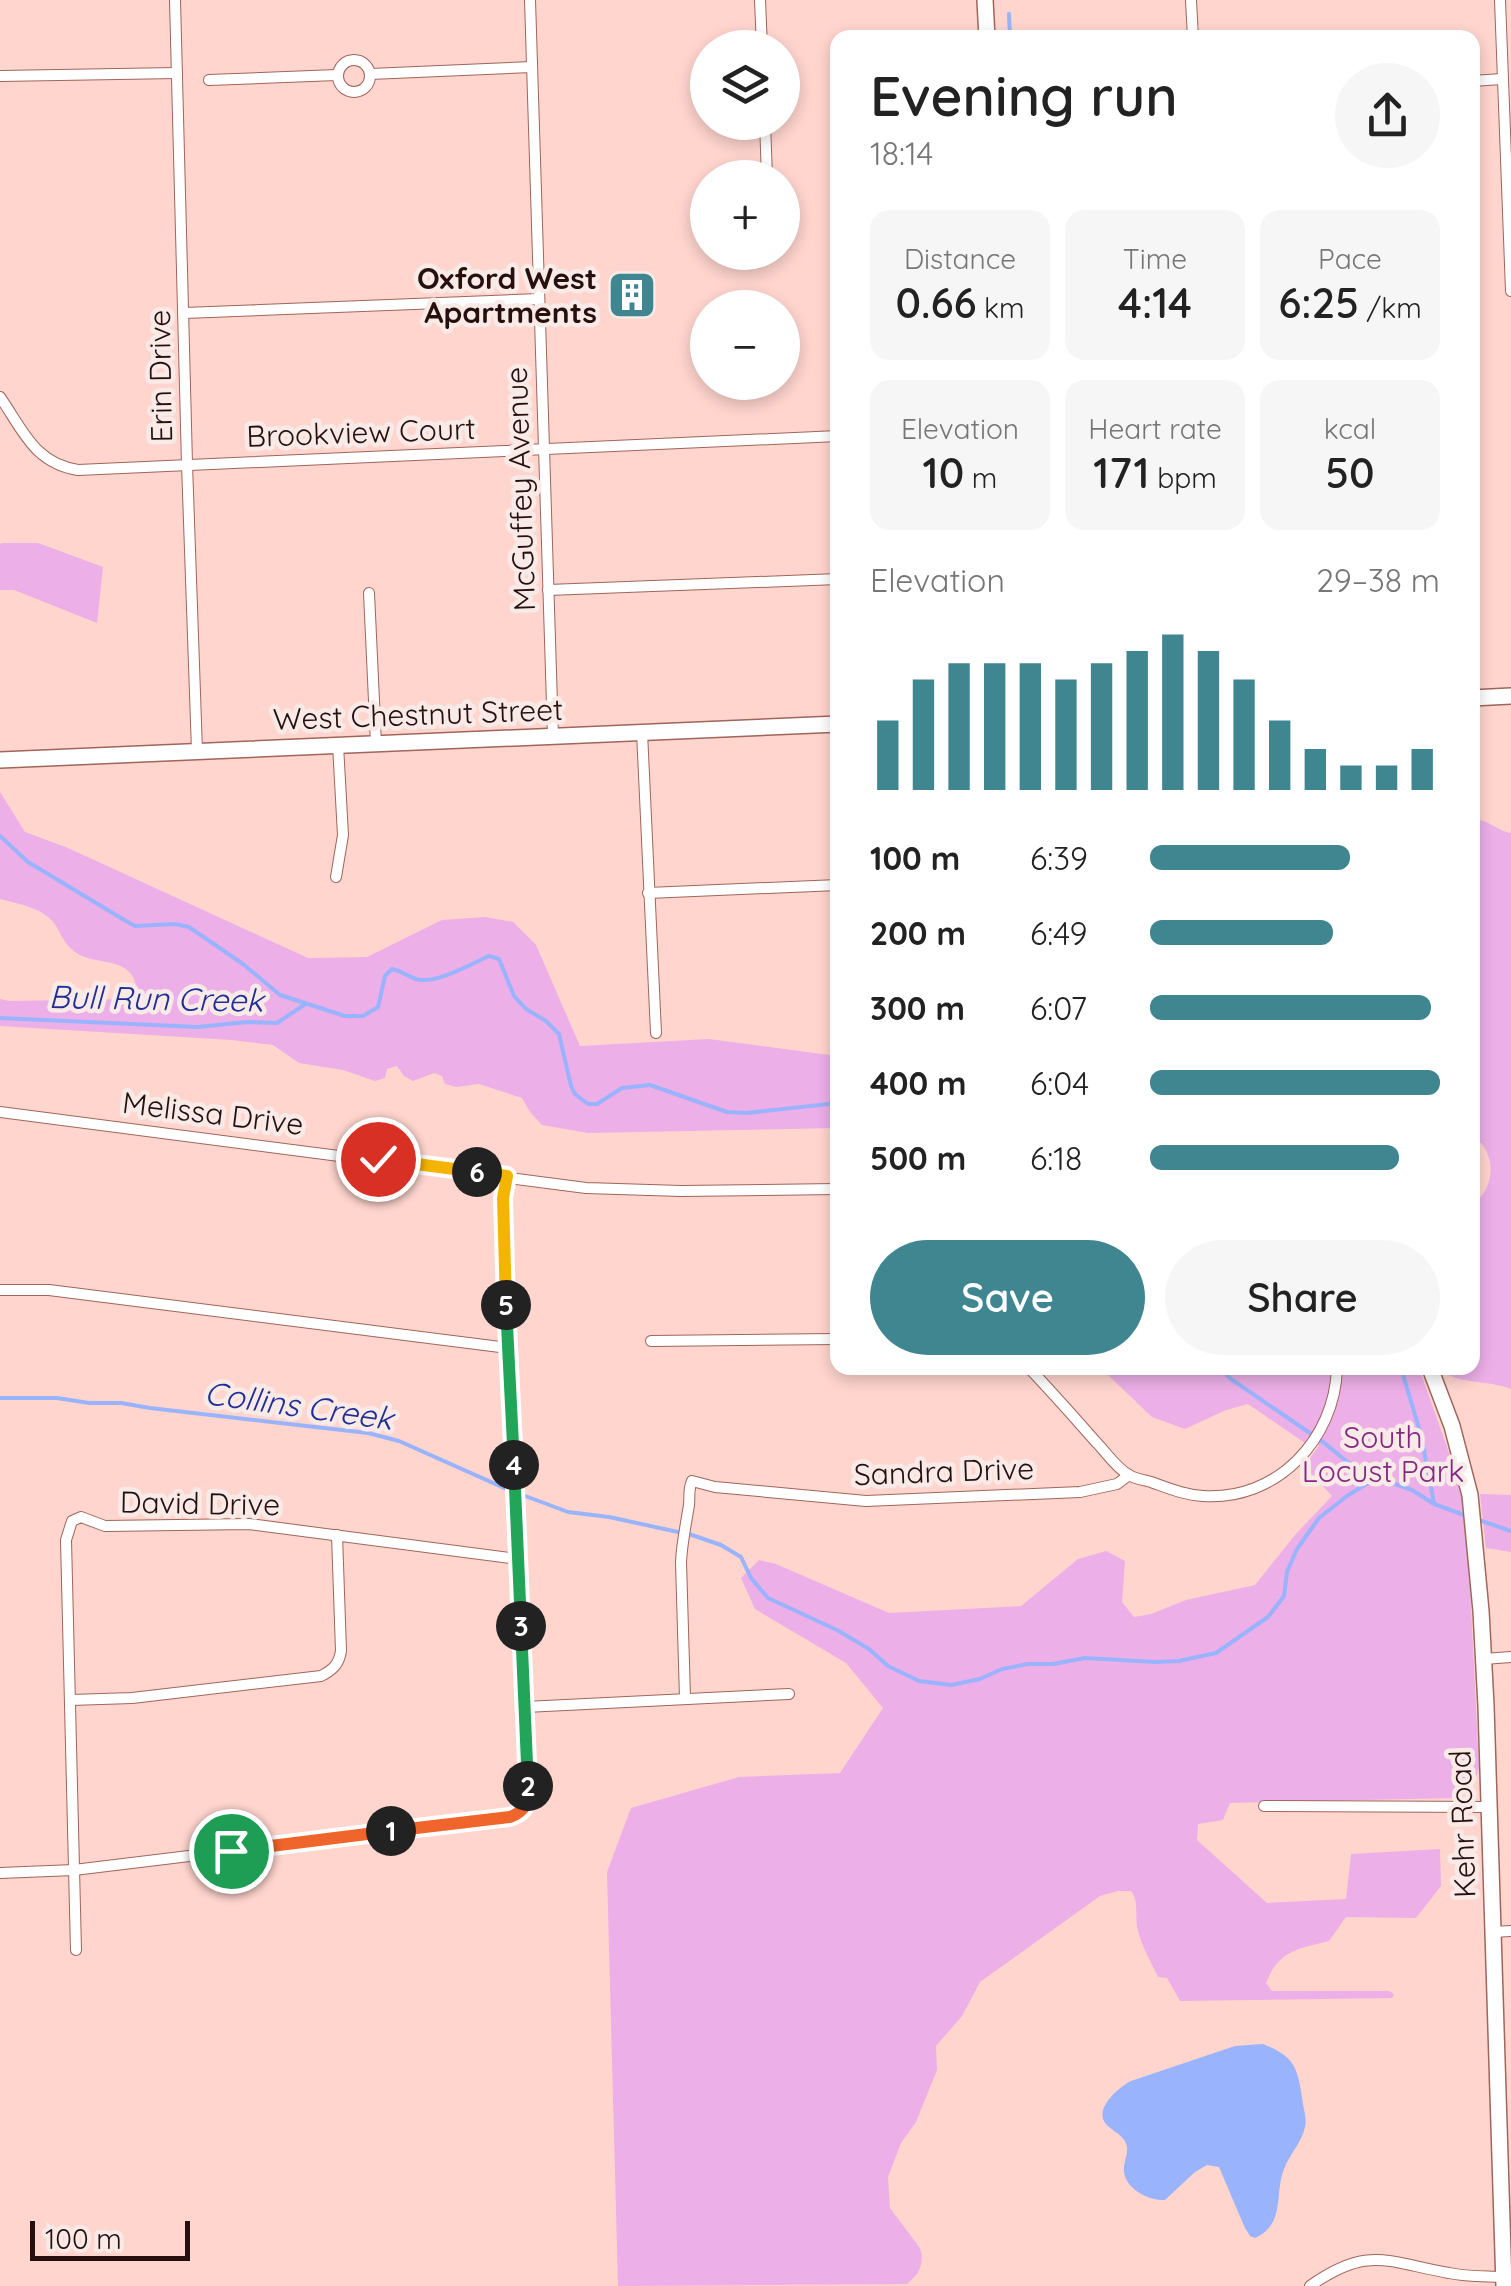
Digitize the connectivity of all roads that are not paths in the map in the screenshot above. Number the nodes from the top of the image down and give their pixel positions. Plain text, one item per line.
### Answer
1 (175, 0) edge
2 (530, 0) edge
3 (760, 0) edge
4 (985, 0) edge
5 (1191, 0) edge
6 (1500, 0) edge
7 (761, 30) edge
8 (987, 30) edge
9 (1192, 30) edge
10 (532, 68) junction
11 (177, 74) junction
12 (370, 74) junction
13 (338, 75) junction
14 (0, 76) edge
15 (1502, 79) junction
16 (210, 80) dead end
17 (1480, 80) edge
18 (1511, 292) edge
19 (540, 298) junction
20 (184, 313) junction
21 (0, 397) edge
22 (830, 436) edge
23 (544, 449) junction
24 (186, 464) junction
25 (830, 579) edge
26 (548, 590) junction
27 (369, 593) dead end
28 (1511, 696) edge
29 (1480, 698) edge
30 (830, 724) edge
31 (642, 732) junction
32 (553, 736) junction
33 (376, 744) junction
34 (338, 745) junction
35 (197, 751) junction
36 (0, 760) edge
37 (336, 876) dead end
38 (830, 884) edge
39 (648, 893) junction
40 (656, 1033) dead end
41 (0, 1112) edge
42 (507, 1176) junction
43 (830, 1189) edge
44 (0, 1290) edge
45 (830, 1339) edge
46 (651, 1341) dead end
47 (508, 1348) junction
48 (1036, 1375) edge
49 (1336, 1375) edge
50 (1433, 1375) edge
51 (1129, 1475) junction
52 (337, 1536) junction
53 (518, 1559) junction
54 (1511, 1657) edge
55 (1484, 1658) junction
56 (790, 1694) dead end
57 (686, 1698) junction
58 (71, 1700) junction
59 (524, 1707) junction
60 (1264, 1806) dead end
61 (1490, 1807) junction
62 (74, 1870) junction
63 (0, 1874) edge
64 (1511, 1931) edge
65 (1493, 1932) junction
66 (76, 1950) dead end
67 (1330, 2271) junction
68 (1504, 2282) edge
69 (1310, 2286) edge
70 (1339, 2286) edge

1 - 11 street, Erin Drive
2 - 10 street, McGuffey Avenue
3 - 7 street
4 - 8 street
5 - 9 street
6 - 15 street
10 - 12 street
10 - 19 street, McGuffey Avenue
11 - 14 street
11 - 20 street, Erin Drive
12 - 13 street
12 - 13 street
13 - 16 street
15 - 17 street
15 - 18 street
19 - 20 street
19 - 23 street, McGuffey Avenue
20 - 24 street, Erin Drive
21 - 24 street, Brookview Court
22 - 23 street, Brookview Court
23 - 24 street, Brookview Court
23 - 26 street, McGuffey Avenue
24 - 35 street, Erin Drive
25 - 26 street
26 - 32 street, McGuffey Avenue
27 - 33 street
28 - 29 street
30 - 31 street, West Chestnut Street
31 - 32 street, West Chestnut Street
31 - 39 street
32 - 33 street, West Chestnut Street
33 - 34 street, West Chestnut Street
34 - 35 street, West Chestnut Street
34 - 37 street
35 - 36 street, West Chestnut Street
38 - 39 street
39 - 40 street
41 - 42 street, Melissa Drive
42 - 43 street, Melissa Drive
42 - 47 street
44 - 47 street
45 - 46 street
47 - 53 street
48 - 51 street
49 - 51 street
50 - 55 street, Kehr Road
51 - 57 street, Sandra Drive
52 - 53 street, David Drive
52 - 58 street
52 - 58 street, David Drive
53 - 59 street
54 - 55 street
55 - 61 street, Kehr Road
56 - 57 street
57 - 59 street
58 - 62 street, David Drive
59 - 62 street
60 - 61 street
61 - 65 street, Kehr Road
62 - 63 street
62 - 66 street, David Drive
64 - 65 street
65 - 68 street, Kehr Road
67 - 68 street
67 - 69 street
67 - 70 street

